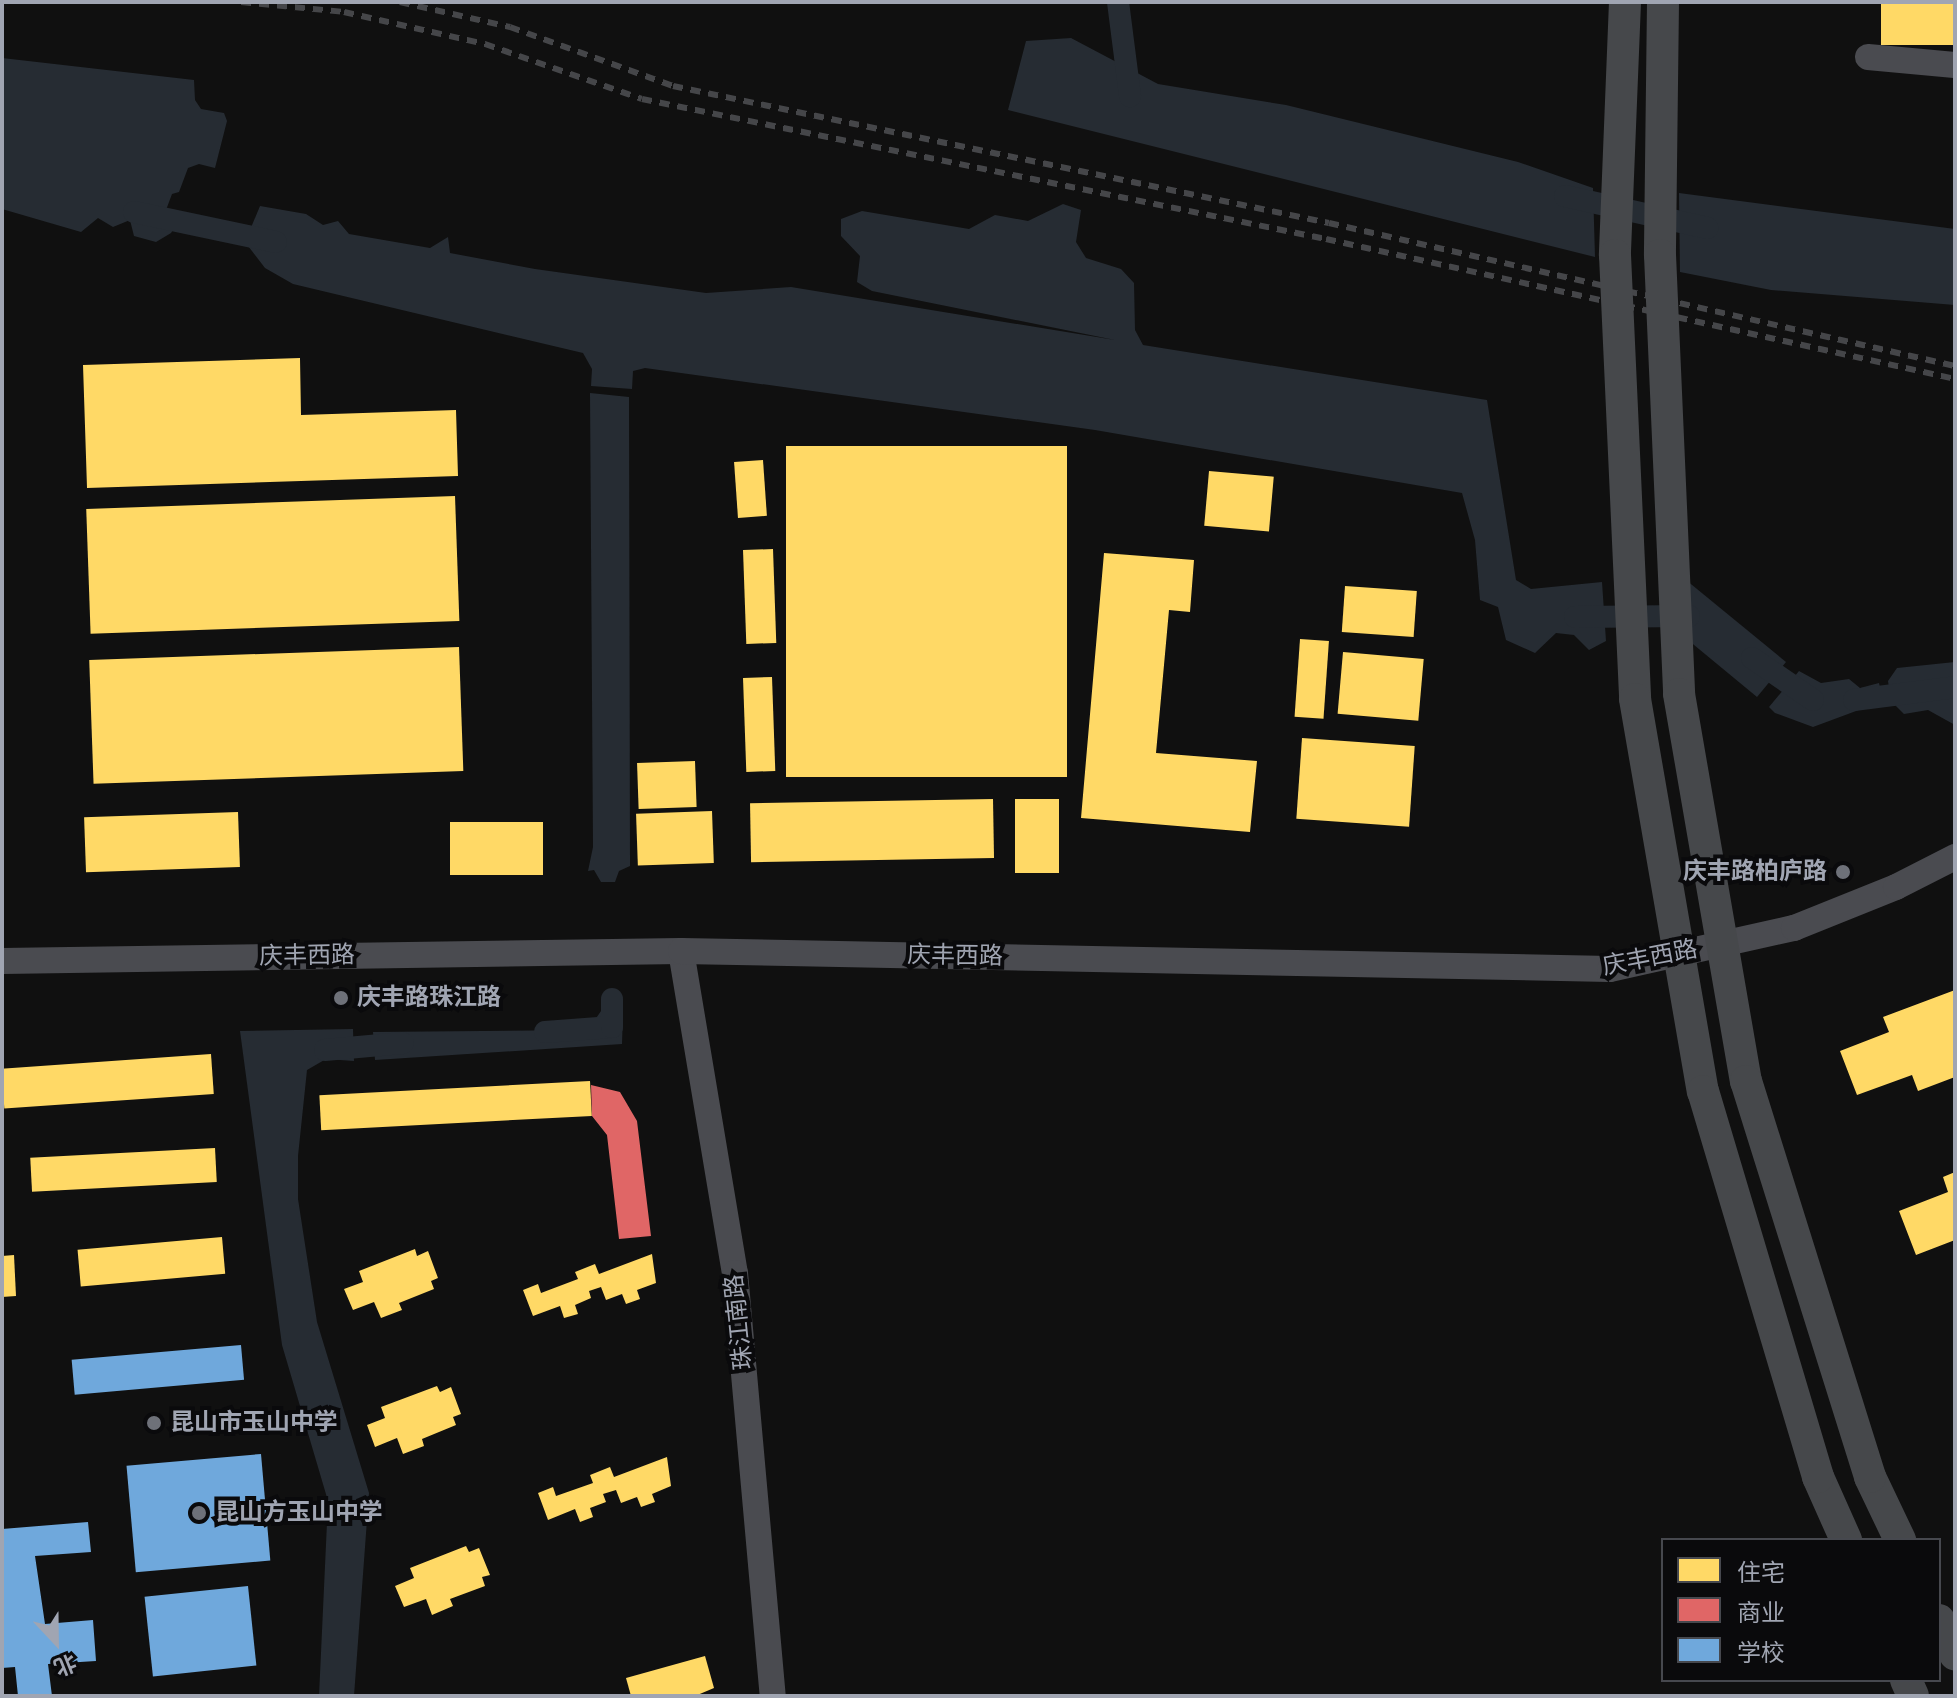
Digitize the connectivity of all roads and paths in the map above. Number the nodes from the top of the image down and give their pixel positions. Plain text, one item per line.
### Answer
1 (1625, 2) edge
2 (1663, 2) edge
3 (1868, 57) dead end
4 (1955, 65) edge
5 (1955, 857) edge
6 (681, 951) junction
7 (2, 961) edge
8 (1845, 1538) edge
9 (1899, 1538) edge
10 (1941, 1624) edge
11 (1955, 1654) edge
12 (773, 1696) edge

1 - 8 main road, bridge
2 - 9 main road, bridge
3 - 4 street
5 - 6 street, 庆丰西路
6 - 7 street, 庆丰西路
6 - 12 street, 珠江南路
10 - 11 main road

